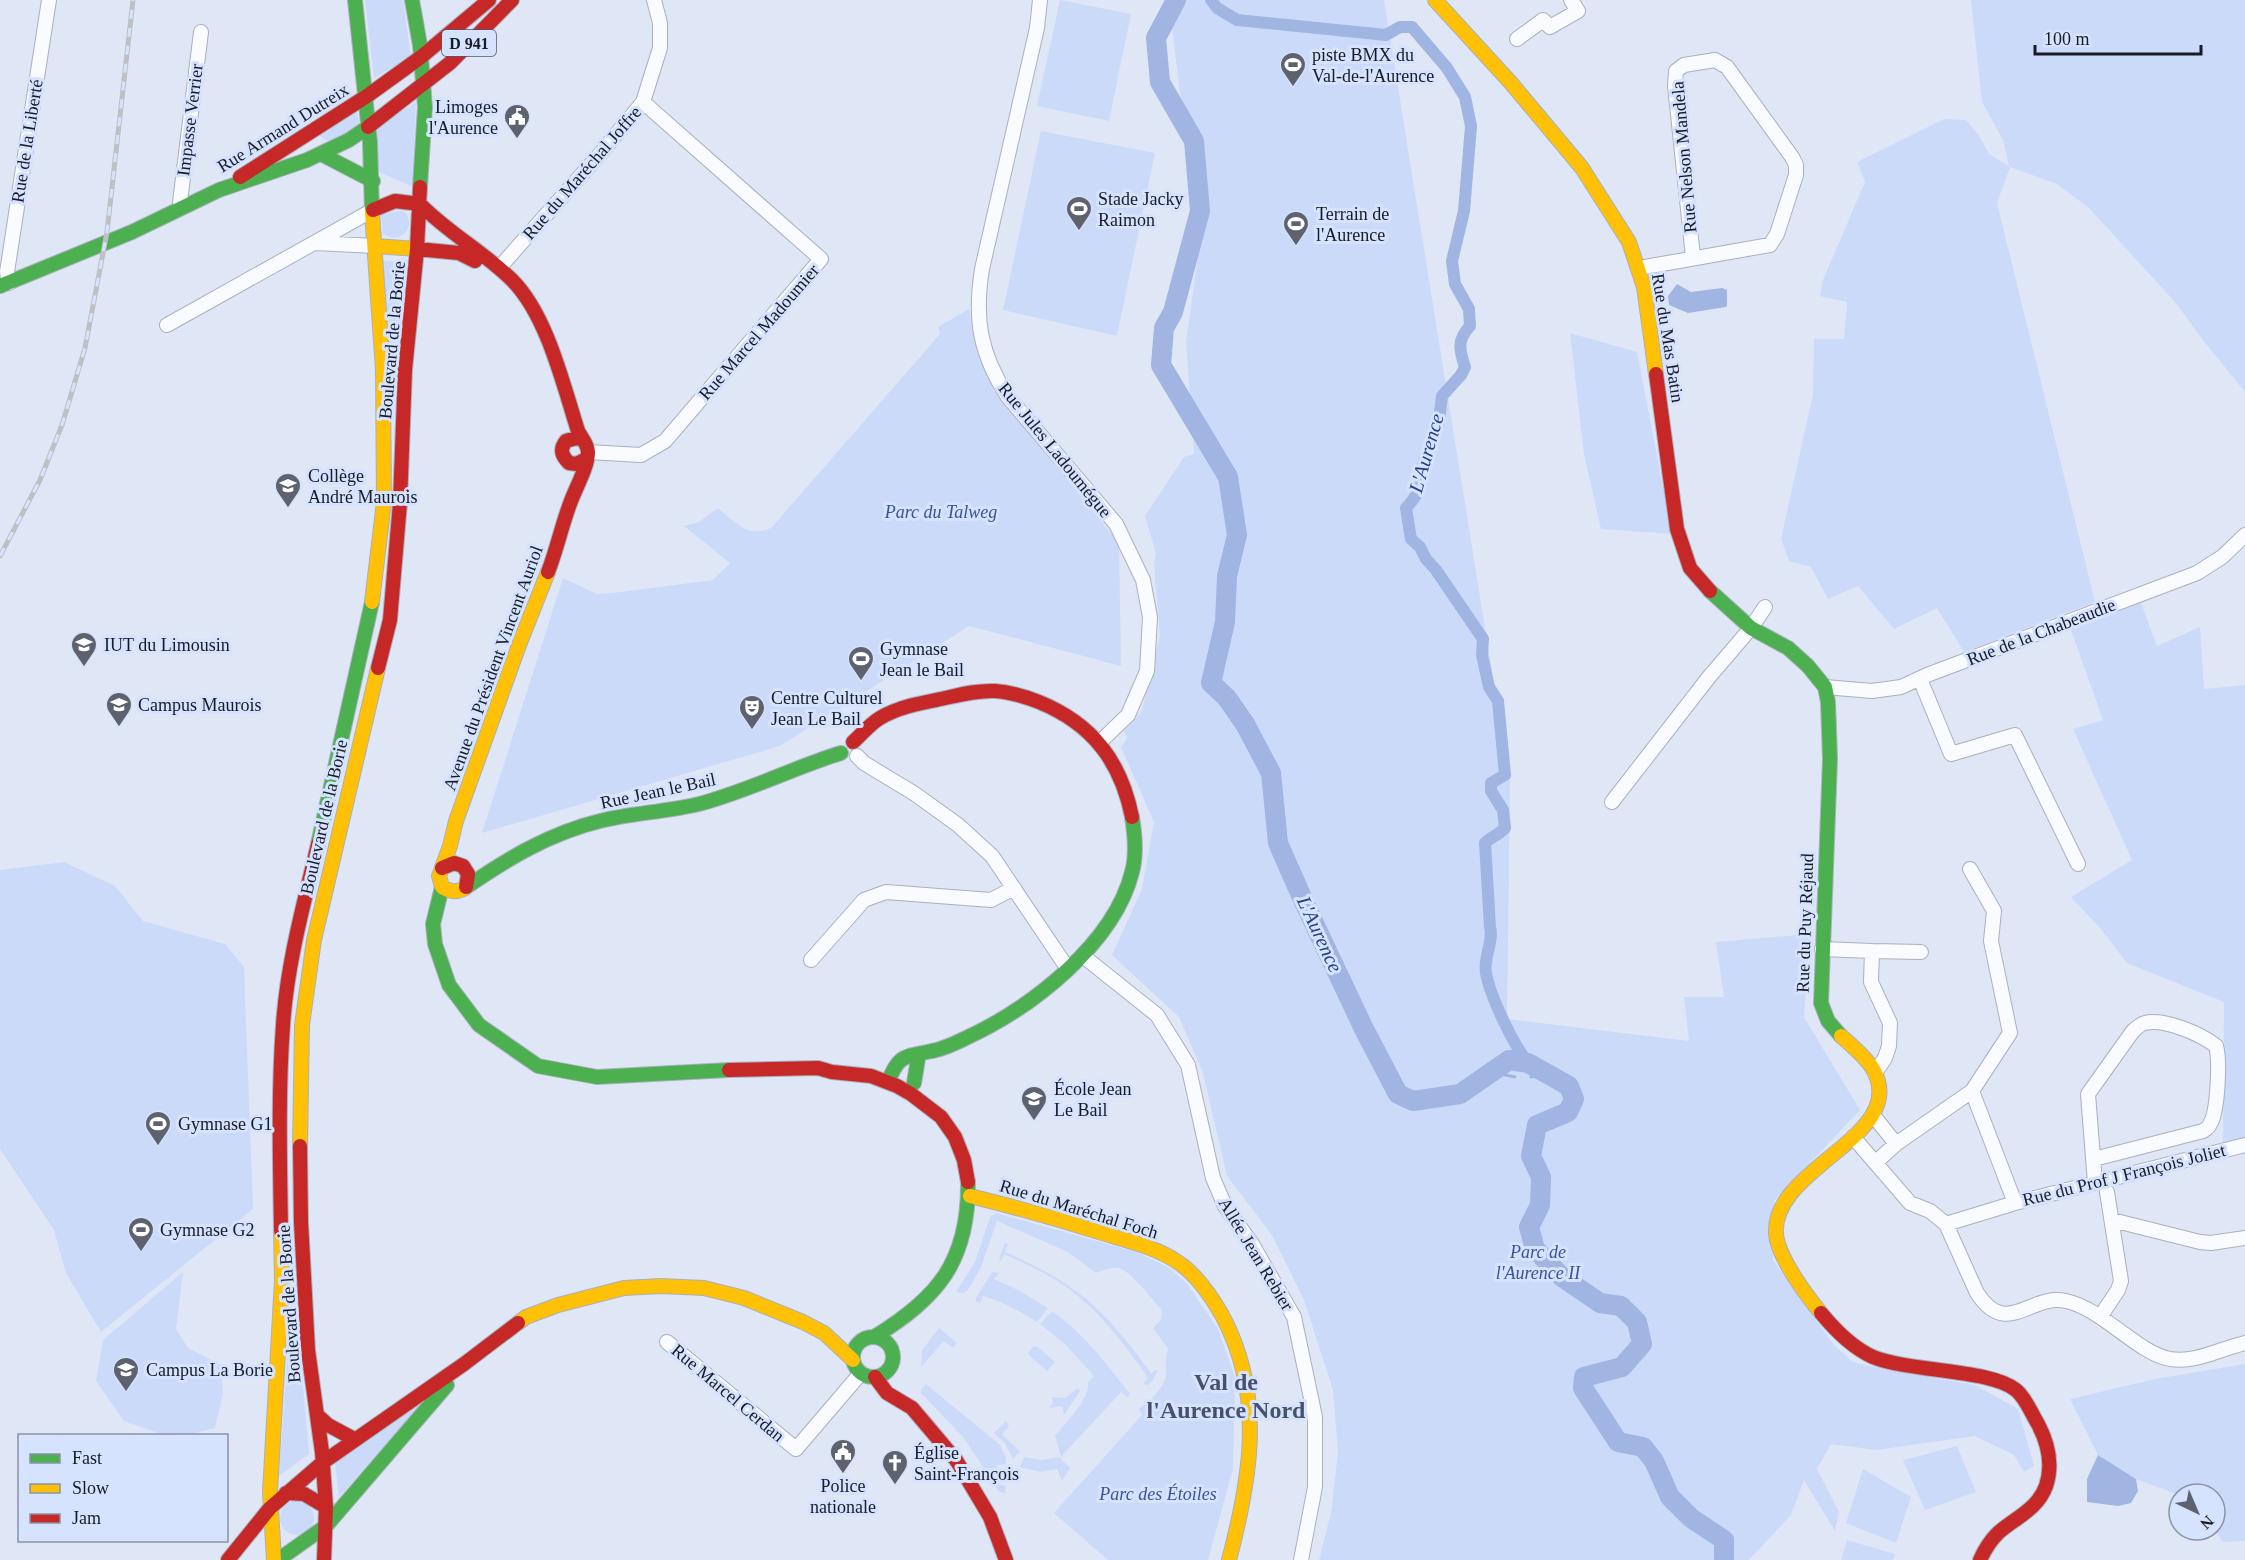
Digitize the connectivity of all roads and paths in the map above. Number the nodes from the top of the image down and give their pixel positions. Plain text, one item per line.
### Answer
1 (49, 0) edge
2 (355, 0) edge
3 (412, 0) edge
4 (489, 0) edge
5 (512, 0) edge
6 (654, 0) edge
7 (1040, 0) edge
8 (1435, 0) edge
9 (1571, 0) edge
10 (416, 20) junction
11 (456, 28) junction
12 (201, 32) dead end
13 (1517, 39) dead end
14 (421, 57) junction
15 (424, 84) junction
16 (367, 96) junction
17 (643, 102) junction
18 (368, 127) junction
19 (321, 154) junction
20 (373, 181) junction
21 (219, 190) junction
22 (420, 204) junction
23 (182, 207) junction
24 (373, 210) junction
25 (315, 243) junction
26 (375, 246) junction
27 (417, 249) junction
28 (445, 251) junction
29 (1694, 257) junction
30 (493, 268) junction
31 (1639, 268) junction
32 (414, 277) junction
33 (4, 284) edge
34 (167, 325) dead end
35 (566, 392) junction
36 (566, 440) junction
37 (585, 450) junction
38 (566, 461) junction
39 (570, 502) junction
40 (2245, 535) edge
41 (1765, 607) dead end
42 (1751, 628) junction
43 (1920, 679) junction
44 (1825, 687) junction
45 (853, 742) junction
46 (1100, 742) junction
47 (841, 753) junction
48 (857, 756) junction
49 (1612, 802) dead end
50 (450, 846) junction
51 (2078, 864) dead end
52 (462, 866) junction
53 (442, 868) junction
54 (1970, 869) dead end
55 (486, 872) junction
56 (442, 887) junction
57 (1014, 888) junction
58 (463, 889) junction
59 (1821, 949) junction
60 (1872, 951) junction
61 (1921, 952) dead end
62 (1083, 956) junction
63 (811, 960) dead end
64 (1068, 969) junction
65 (455, 990) junction
66 (924, 1055) junction
67 (1875, 1073) junction
68 (893, 1078) junction
69 (914, 1083) junction
70 (1972, 1091) junction
71 (939, 1115) junction
72 (1872, 1117) junction
73 (1853, 1137) junction
74 (1896, 1144) junction
75 (2245, 1145) edge
76 (2094, 1159) junction
77 (1876, 1162) junction
78 (2095, 1183) junction
79 (2107, 1192) dead end
80 (970, 1196) junction
81 (2015, 1203) junction
82 (2112, 1220) junction
83 (1946, 1224) junction
84 (2245, 1238) edge
85 (907, 1317) junction
86 (2100, 1317) junction
87 (825, 1333) junction
88 (867, 1339) junction
89 (667, 1342) dead end
90 (2245, 1343) edge
91 (892, 1358) junction
92 (853, 1360) junction
93 (464, 1364) junction
94 (868, 1375) junction
95 (904, 1402) junction
96 (317, 1415) junction
97 (354, 1439) junction
98 (322, 1463) junction
99 (270, 1492) junction
100 (286, 1493) junction
101 (326, 1507) junction
102 (270, 1509) junction
103 (271, 1525) junction
104 (326, 1526) junction
105 (251, 1530) junction
106 (302, 1543) junction
107 (228, 1560) edge
108 (276, 1560) edge
109 (324, 1560) edge
110 (1006, 1560) edge
111 (1228, 1560) edge
112 (1301, 1560) edge
113 (1980, 1560) edge

1 - 33 street, Rue de la Liberté
2 - 16 street, Boulevard de la Borie
3 - 10 street, Boulevard de la Borie
4 - 11 street, D 941
5 - 15 street, D 941
6 - 17 street, Rue du Maréchal Joffre
7 - 46 street, Rue Jules Ladoumégue
8 - 31 street, Rue du Mas Batin
9 - 13 street
10 - 11 street, D 941
10 - 14 street, Boulevard de la Borie
11 - 14 street, D 941
12 - 23 street, Impasse Verrier
14 - 15 street, Boulevard de la Borie
14 - 16 street, Rue Armand Dutreix
15 - 18 street
15 - 22 street, Boulevard de la Borie
16 - 18 street, Boulevard de la Borie
16 - 21 street, Rue Armand Dutreix
17 - 30 street, Rue du Maréchal Joffre
17 - 37 street, Rue Marcel Madoumier
18 - 19 street
18 - 20 street, Boulevard de la Borie
19 - 20 street
19 - 21 street
20 - 24 street, Boulevard de la Borie
21 - 23 street
22 - 24 street
22 - 27 street, Boulevard de la Borie
22 - 30 street
23 - 33 street
24 - 25 street
24 - 26 street, Boulevard de la Borie
25 - 26 street
25 - 34 street
26 - 27 street
26 - 99 street, Boulevard de la Borie
27 - 28 street
27 - 32 street, Boulevard de la Borie
28 - 30 street
28 - 32 street
29 - 29 street, Rue Nelson Mandela
29 - 31 street, Rue Nelson Mandela
30 - 35 street
31 - 42 street, Rue du Mas Batin
32 - 96 street, Boulevard de la Borie
35 - 36 street
35 - 37 street
36 - 37 street
36 - 38 street
37 - 38 street
37 - 39 street, Avenue du Président Vincent Auriol
38 - 39 street, Avenue du Président Vincent Auriol
39 - 50 street, Avenue du Président Vincent Auriol
40 - 43 street, Rue de la Chabeaudie
41 - 42 street
42 - 44 street, Rue du Mas Batin
42 - 49 street
43 - 44 street, Rue de la Chabeaudie
43 - 51 street
44 - 59 street, Rue du Puy Réjaud
45 - 46 street
45 - 47 street
45 - 48 street
46 - 62 street
47 - 48 street
47 - 55 street, Rue Jean le Bail
48 - 57 street
50 - 52 street
50 - 53 street, Avenue du Président Vincent Auriol
52 - 53 street
52 - 55 street
52 - 58 street
53 - 56 street
54 - 70 street
55 - 58 street, Rue Jean le Bail
56 - 58 street
56 - 65 street
57 - 63 street
57 - 64 street
58 - 65 street
59 - 60 street
59 - 67 street, Rue du Puy Réjaud
60 - 61 street
60 - 67 street
62 - 64 street
62 - 112 street, Allée Jean Rebier
64 - 66 street
65 - 68 street
66 - 68 street
66 - 69 street
67 - 72 street
68 - 69 street
68 - 71 street
69 - 71 street
70 - 74 street
70 - 81 street, Rue du Prof J François Joliet
71 - 80 street
72 - 73 street
72 - 74 street
73 - 77 street
73 - 113 street
74 - 77 street
75 - 78 street, Rue du Prof J François Joliet
76 - 76 street
76 - 78 street
77 - 83 street
78 - 81 street, Rue du Prof J François Joliet
79 - 82 street
80 - 85 street
80 - 111 street, Rue du Maréchal Foch
81 - 83 street
82 - 84 street
82 - 86 street
83 - 86 street
85 - 88 street
85 - 91 street
86 - 90 street
87 - 88 street
87 - 92 street
87 - 93 street
88 - 91 street
88 - 92 street
89 - 94 street, Rue Marcel Cerdan
91 - 94 street
91 - 95 street
92 - 94 street
93 - 97 street
93 - 104 street
94 - 95 street
95 - 110 street
96 - 97 street
96 - 98 street, Boulevard de la Borie
97 - 98 street
98 - 100 street
98 - 101 street, Boulevard de la Borie
99 - 102 street, Boulevard de la Borie
99 - 105 street
100 - 101 street
100 - 102 street
101 - 104 street, Boulevard de la Borie
102 - 103 street, Boulevard de la Borie
102 - 105 street
103 - 106 street
103 - 108 street, Boulevard de la Borie
104 - 106 street
104 - 109 street, Boulevard de la Borie
105 - 107 street
106 - 108 street

